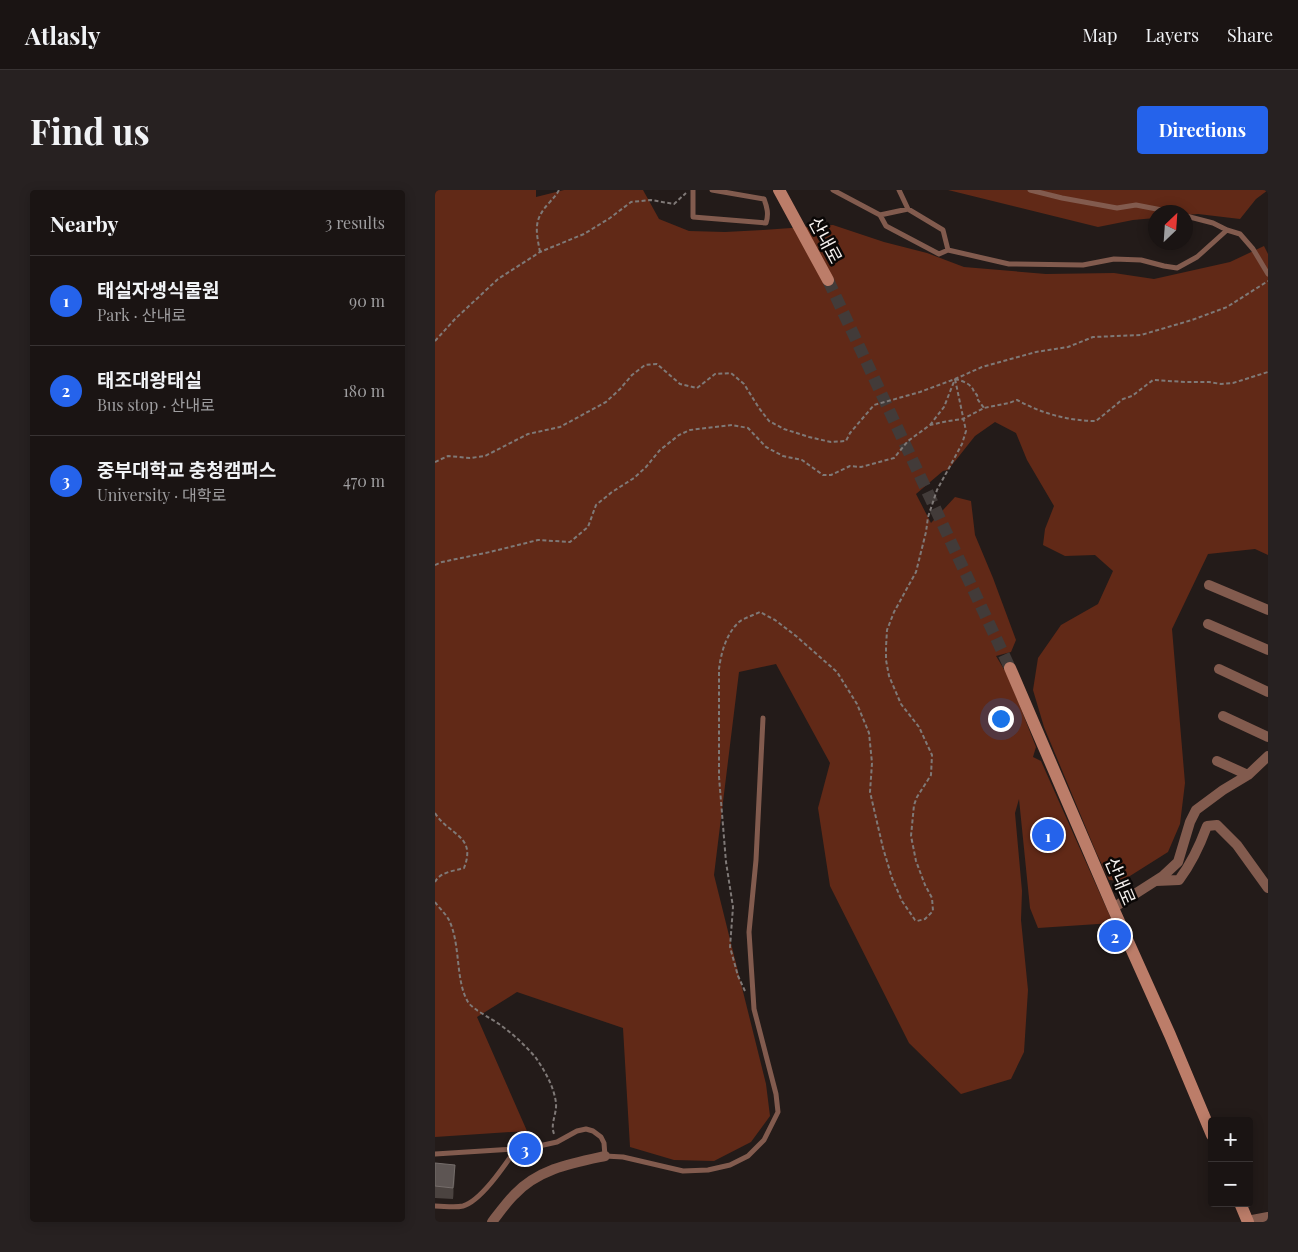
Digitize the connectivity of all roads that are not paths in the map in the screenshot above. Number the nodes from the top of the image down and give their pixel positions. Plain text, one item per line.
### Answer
1 (691, 190) edge
2 (712, 190) edge
3 (779, 190) edge
4 (833, 190) edge
5 (899, 190) edge
6 (1030, 190) edge
7 (1148, 207) edge
8 (908, 209) junction
9 (880, 215) junction
10 (1193, 218) edge
11 (1227, 230) junction
12 (948, 250) junction
13 (1268, 274) edge
14 (828, 280) tunnel mouth
15 (1209, 585) dead end
16 (1268, 610) edge
17 (1208, 624) dead end
18 (1268, 650) edge
19 (1010, 668) tunnel mouth
20 (1219, 668) dead end
21 (1268, 692) edge
22 (1223, 716) dead end
23 (763, 718) dead end
24 (1268, 737) edge
25 (1268, 756) edge
26 (1217, 761) dead end
27 (1248, 775) junction
28 (1155, 881) junction
29 (1268, 888) edge
30 (1113, 908) junction
31 (1208, 1125) edge
32 (516, 1150) junction
33 (435, 1154) edge
34 (605, 1156) junction
35 (435, 1206) edge
36 (1241, 1207) edge
37 (1268, 1217) edge
38 (492, 1222) edge
39 (1247, 1222) edge

1 - 2 lane
3 - 14 street, 산내로
4 - 9 lane
5 - 8 lane
6 - 7 lane
8 - 9 lane
8 - 12 lane
9 - 12 lane
10 - 11 lane
11 - 12 lane
11 - 13 lane
15 - 16 street
17 - 18 street
19 - 30 street, 산내로
20 - 21 street
22 - 24 street
23 - 34 lane
25 - 27 street
26 - 27 street
27 - 28 street
28 - 29 street
28 - 30 street
30 - 31 street, 산내로
32 - 33 lane
32 - 34 lane
32 - 35 lane
34 - 38 street
36 - 39 street
37 - 39 street

